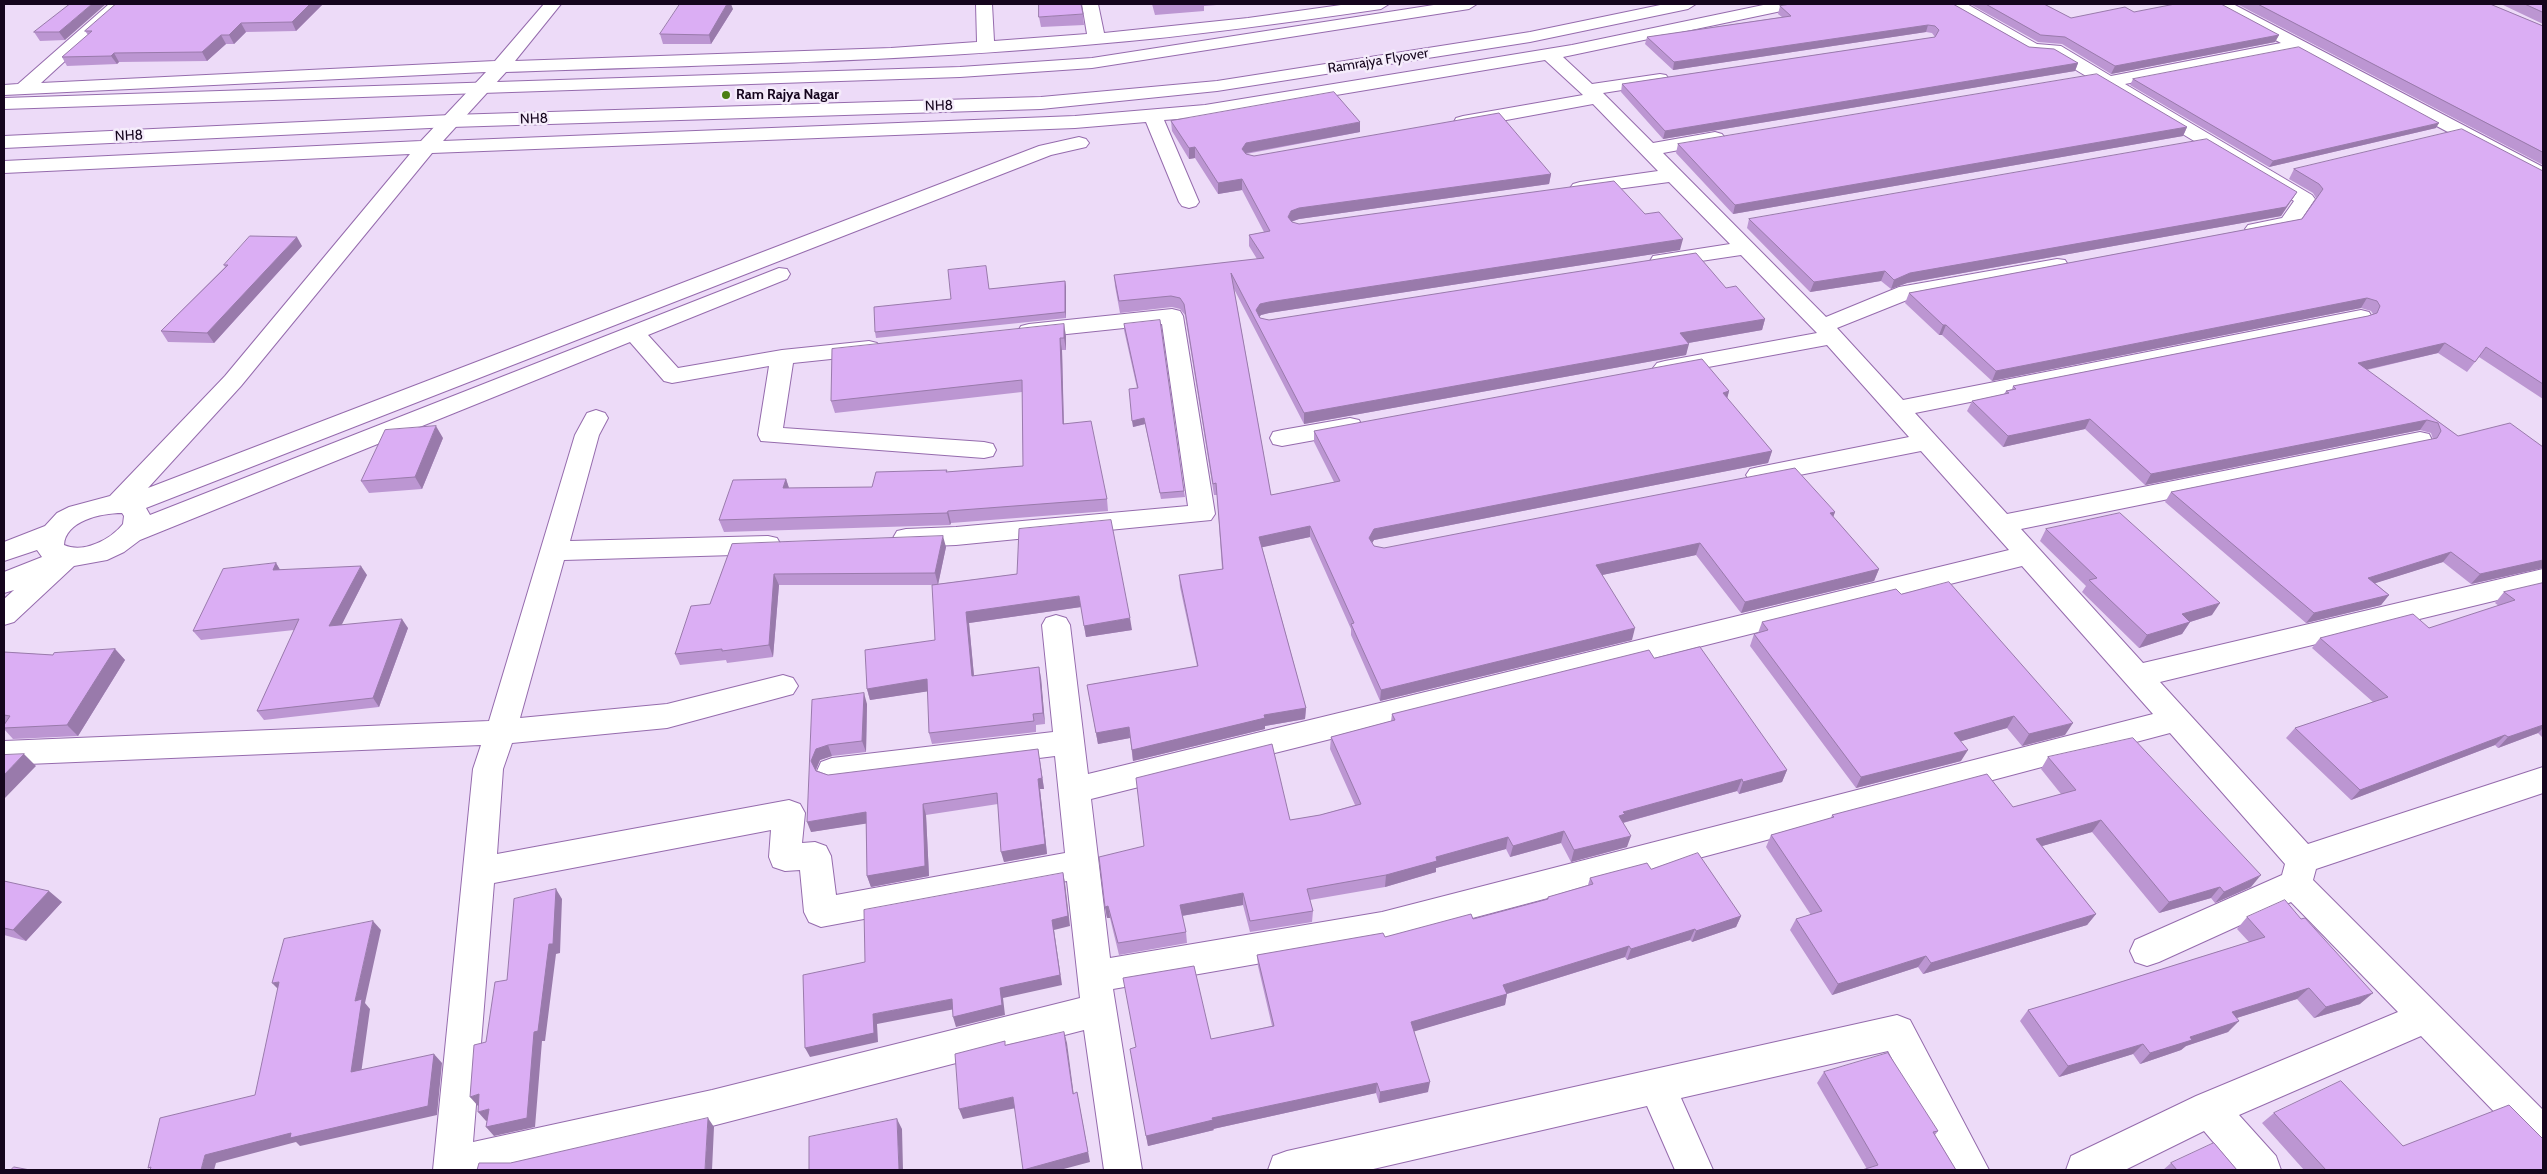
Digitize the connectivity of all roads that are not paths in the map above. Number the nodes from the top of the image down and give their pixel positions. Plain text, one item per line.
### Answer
1 (119, 4) edge
2 (552, 4) edge
3 (984, 4) edge
4 (1090, 4) edge
5 (1381, 4) edge
6 (1469, 4) edge
7 (1688, 4) edge
8 (1791, 4) edge
9 (1955, 4) edge
10 (2222, 4) edge
11 (1096, 39) junction
12 (2298, 45) junction
13 (986, 47) junction
14 (1549, 54) junction
15 (500, 67) junction
16 (1676, 77) edge
17 (2101, 78) junction
18 (2067, 80) edge
19 (484, 86) junction
20 (22, 89) junction
21 (4, 90) edge
22 (1593, 94) junction
23 (1064, 101) junction
24 (4, 104) edge
25 (1156, 116) junction
26 (1093, 120) junction
27 (452, 121) junction
28 (1441, 126) edge
29 (2459, 130) junction
30 (1736, 135) edge
31 (2430, 137) edge
32 (2205, 140) junction
33 (4, 142) edge
34 (1079, 143) junction
35 (2176, 145) edge
36 (426, 147) junction
37 (1648, 150) junction
38 (4, 168) edge
39 (2295, 169) edge
40 (1673, 175) junction
41 (2543, 175) edge
42 (2266, 176) junction
43 (1565, 190) edge
44 (1189, 202) dead end
45 (2240, 232) edge
46 (1746, 248) junction
47 (2074, 262) edge
48 (1639, 265) edge
49 (2361, 317) edge
50 (633, 332) junction
51 (1827, 332) junction
52 (1006, 333) edge
53 (889, 346) edge
54 (782, 357) junction
55 (1645, 372) edge
56 (1897, 409) junction
57 (596, 418) dead end
58 (1370, 422) edge
59 (1282, 438) dead end
60 (2420, 440) edge
61 (1927, 442) junction
62 (984, 450) dead end
63 (1732, 480) edge
64 (123, 504) junction
65 (2001, 524) junction
66 (53, 533) junction
67 (132, 533) junction
68 (880, 540) edge
69 (793, 543) edge
70 (554, 551) junction
71 (4, 552) edge
72 (2028, 555) junction
73 (66, 558) junction
74 (2543, 579) edge
75 (4, 583) edge
76 (4, 615) edge
77 (1056, 625) dead end
78 (2137, 676) junction
79 (783, 686) dead end
80 (2176, 720) junction
81 (502, 732) junction
82 (1069, 742) junction
83 (4, 753) edge
84 (832, 771) dead end
85 (2543, 780) edge
86 (1074, 790) junction
87 (1081, 864) junction
88 (478, 872) junction
89 (2299, 872) junction
90 (2147, 951) dead end
91 (1097, 993) junction
92 (2427, 1017) junction
93 (1657, 1087) junction
94 (2209, 1109) junction
95 (2543, 1136) edge
96 (452, 1168) edge
97 (1123, 1170) edge
98 (1287, 1170) edge
99 (1694, 1170) edge
100 (1970, 1170) edge
101 (2085, 1170) edge
102 (2262, 1170) edge

1 - 20 street
2 - 15 street
3 - 13 street
4 - 11 street
5 - 11 street
6 - 19 street
7 - 23 street, Ramrajya Flyover
8 - 14 street
9 - 17 street
10 - 12 street
11 - 13 street
12 - 17 street
12 - 29 street
13 - 15 street
14 - 22 street
14 - 25 street
15 - 19 street
15 - 20 street
16 - 22 street
17 - 18 street
17 - 32 street
19 - 24 street
19 - 27 street
20 - 21 street
22 - 28 street
22 - 37 street
23 - 26 street
23 - 27 street, NH8
25 - 26 street
25 - 44 street
26 - 34 street
26 - 36 street
27 - 33 street, NH8
27 - 36 street
29 - 31 street
29 - 41 street
30 - 37 street
32 - 35 street
32 - 42 street
34 - 50 street
34 - 64 street
36 - 38 street
36 - 64 street
37 - 40 street
39 - 42 street
40 - 43 street
40 - 46 street
42 - 45 street
46 - 48 street
46 - 51 street
47 - 51 street
49 - 56 street
50 - 54 street
50 - 67 street
51 - 55 street
51 - 56 street
52 - 68 street
53 - 54 street
54 - 62 street
56 - 61 street
57 - 70 street
58 - 59 street
60 - 65 street
61 - 63 street
61 - 65 street
64 - 66 street
64 - 67 street
65 - 72 street
66 - 71 street
66 - 73 street
67 - 73 street
69 - 70 street
70 - 81 street
72 - 78 street
72 - 86 street
73 - 75 street
73 - 76 street
74 - 78 street
77 - 82 street
78 - 80 street
79 - 81 street
80 - 89 street
80 - 91 street
81 - 83 street
81 - 88 street
82 - 84 street
82 - 86 street
85 - 89 street
86 - 87 street
87 - 88 street
87 - 91 street
88 - 96 street
89 - 90 street
89 - 92 street
91 - 96 street
91 - 97 street
92 - 94 street
92 - 95 street
93 - 98 street
93 - 99 street
93 - 100 street
94 - 101 street
94 - 102 street

